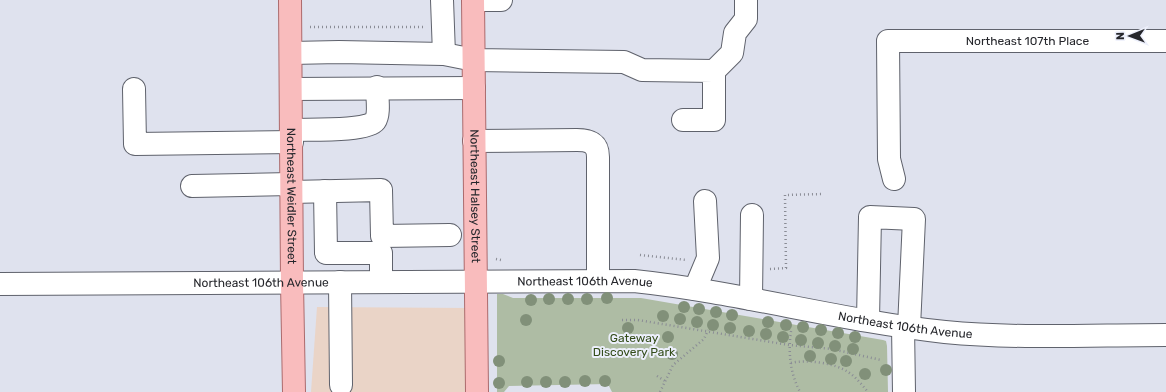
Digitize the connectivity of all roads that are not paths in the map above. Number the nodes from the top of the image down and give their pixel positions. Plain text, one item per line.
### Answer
1 (290, 0) edge
2 (442, 0) edge
3 (473, 0) edge
4 (501, 0) edge
5 (746, 0) edge
6 (1166, 41) edge
7 (291, 53) junction
8 (444, 54) junction
9 (474, 60) junction
10 (714, 71) junction
11 (377, 87) junction
12 (474, 88) junction
13 (134, 89) dead end
14 (292, 89) junction
15 (683, 120) dead end
16 (292, 136) junction
17 (474, 141) junction
18 (894, 179) dead end
19 (192, 186) dead end
20 (291, 188) junction
21 (326, 191) junction
22 (706, 201) dead end
23 (752, 215) dead end
24 (450, 235) dead end
25 (381, 244) junction
26 (476, 281) junction
27 (598, 281) junction
28 (340, 282) junction
29 (381, 282) junction
30 (292, 283) junction
31 (0, 284) edge
32 (695, 289) junction
33 (751, 299) junction
34 (868, 320) junction
35 (906, 327) junction
36 (1166, 335) edge
37 (341, 385) dead end
38 (294, 392) edge
39 (477, 392) edge
40 (904, 392) edge

1 - 7 main road, Northeast Weidler Street
2 - 8 street
3 - 4 street
3 - 9 main road, Northeast Halsey Street
5 - 10 street
6 - 18 street, Northeast 107th Place
7 - 8 street
7 - 14 main road, Northeast Weidler Street
8 - 9 street
9 - 10 street
9 - 12 main road, Northeast Halsey Street
10 - 15 street
11 - 12 street
11 - 14 street
11 - 16 street
12 - 17 main road, Northeast Halsey Street
13 - 16 street
14 - 16 main road, Northeast Weidler Street
16 - 20 main road, Northeast Weidler Street
17 - 26 main road, Northeast Halsey Street
17 - 27 street
19 - 20 street
20 - 21 street
20 - 30 main road, Northeast Weidler Street
21 - 25 street
21 - 25 street
22 - 32 street
23 - 33 street
24 - 25 street
25 - 29 street
26 - 27 street, Northeast 106th Avenue
26 - 29 street, Northeast 106th Avenue
26 - 39 main road, Northeast Halsey Street
27 - 32 street, Northeast 106th Avenue
28 - 29 street, Northeast 106th Avenue
28 - 30 street, Northeast 106th Avenue
28 - 37 street
30 - 31 street, Northeast 106th Avenue
30 - 38 main road, Northeast Weidler Street
32 - 33 street, Northeast 106th Avenue
33 - 34 street, Northeast 106th Avenue
34 - 35 street, Northeast 106th Avenue
34 - 35 street
35 - 36 street, Northeast 106th Avenue
35 - 40 street

